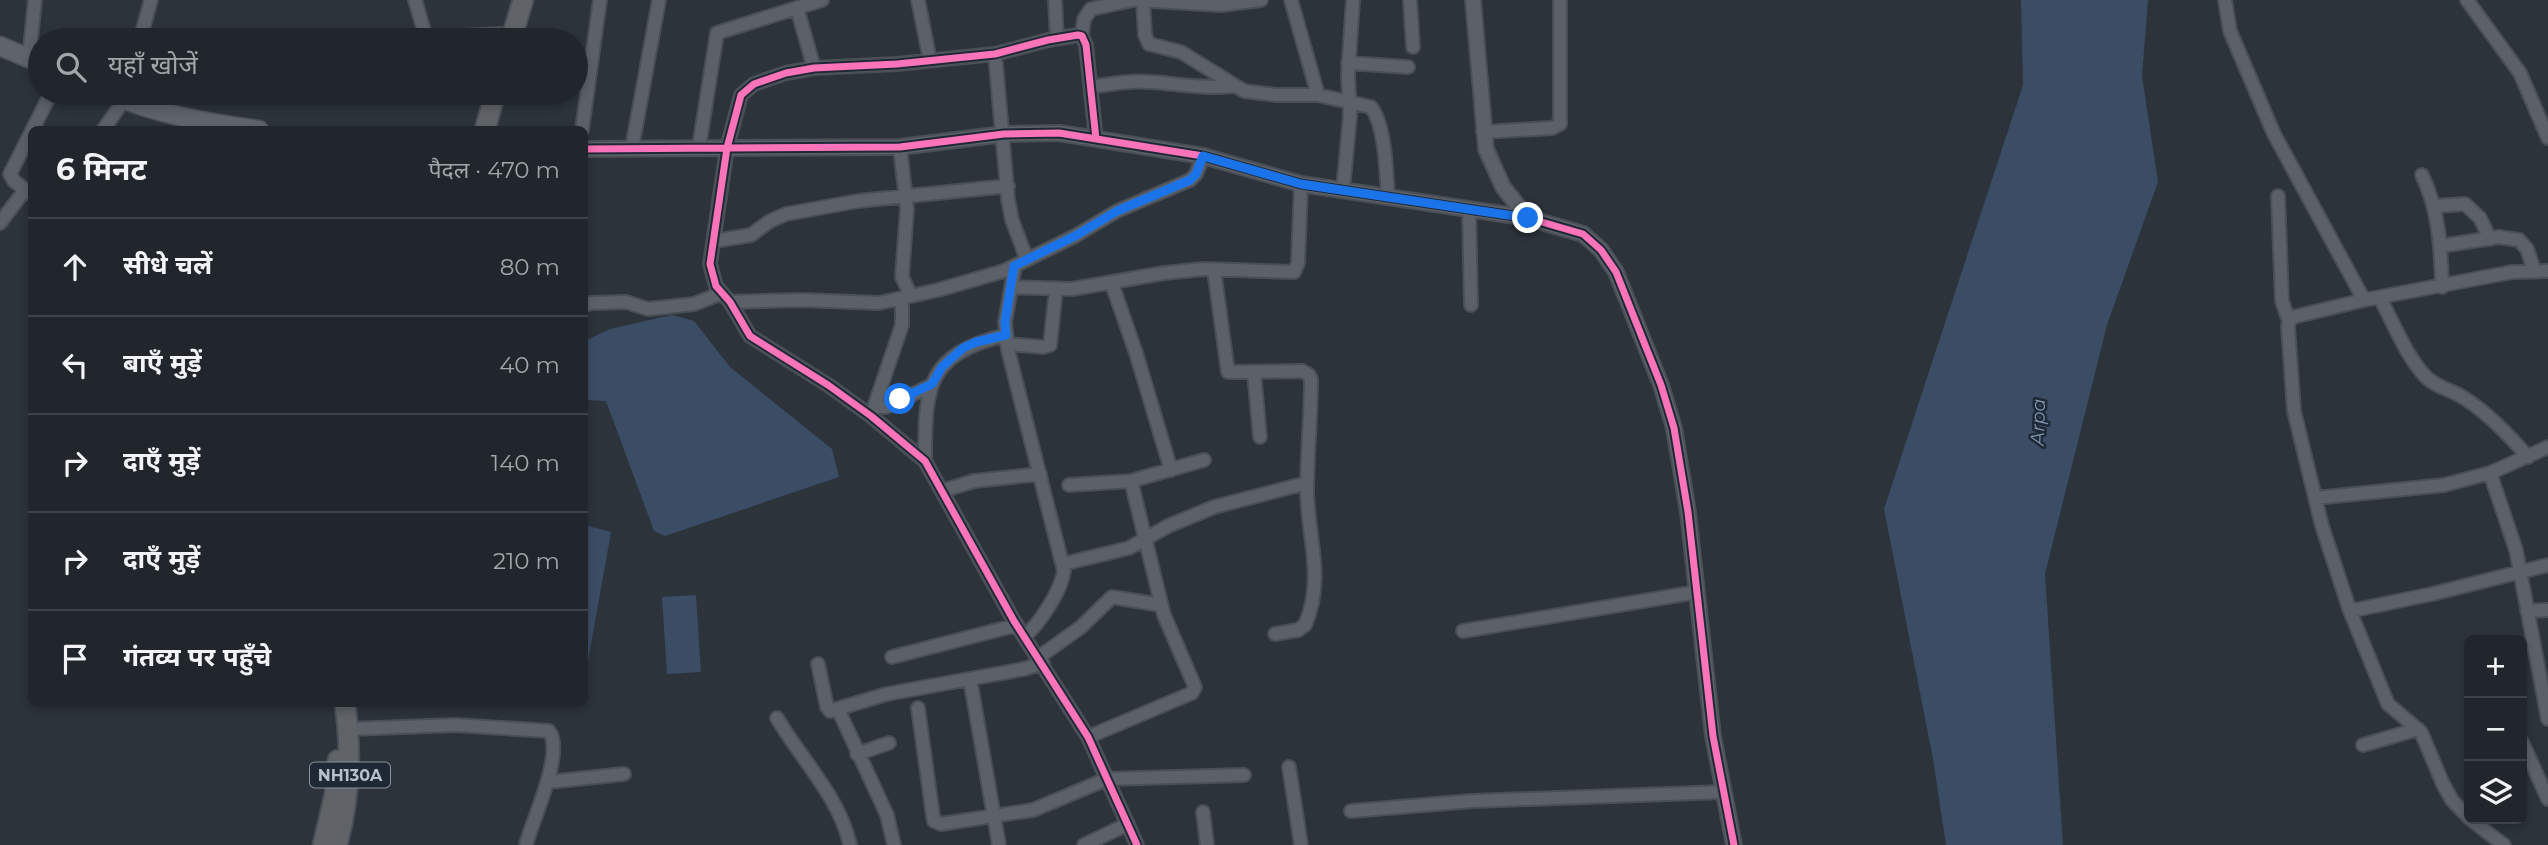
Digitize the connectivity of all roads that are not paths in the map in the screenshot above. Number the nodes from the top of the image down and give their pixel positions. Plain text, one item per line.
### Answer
1 (35, 0) edge
2 (151, 0) edge
3 (415, 0) edge
4 (509, 0) edge
5 (523, 0) edge
6 (600, 0) edge
7 (659, 0) edge
8 (822, 0) edge
9 (918, 0) edge
10 (1055, 0) edge
11 (1135, 0) edge
12 (1143, 0) edge
13 (1261, 0) edge
14 (1291, 0) edge
15 (1353, 0) edge
16 (1409, 0) edge
17 (1473, 0) edge
18 (1560, 0) edge
19 (2228, 0) edge
20 (1177, 1) edge
21 (2473, 2) edge
22 (797, 8) junction
23 (35, 28) edge
24 (143, 28) edge
25 (423, 28) edge
26 (505, 28) edge
27 (508, 28) edge
28 (1082, 36) junction
29 (1057, 38) junction
30 (0, 46) edge
31 (1413, 47) dead end
32 (995, 54) junction
33 (28, 58) edge
34 (930, 61) junction
35 (1348, 63) junction
36 (1408, 67) dead end
37 (814, 68) junction
38 (1091, 86) junction
39 (1234, 86) junction
40 (588, 87) edge
41 (1318, 96) junction
42 (1349, 102) junction
43 (45, 105) edge
44 (114, 105) edge
45 (148, 105) edge
46 (480, 105) edge
47 (492, 105) edge
48 (585, 105) edge
49 (34, 126) edge
50 (105, 126) edge
51 (234, 126) edge
52 (474, 126) edge
53 (486, 126) edge
54 (583, 126) edge
55 (1483, 132) junction
56 (1004, 134) junction
57 (28, 137) edge
58 (2548, 138) edge
59 (1096, 139) junction
60 (699, 147) junction
61 (900, 147) junction
62 (632, 148) junction
63 (727, 148) junction
64 (588, 149) edge
65 (1203, 156) junction
66 (2422, 175) dead end
67 (1301, 184) junction
68 (1007, 186) junction
69 (1343, 190) junction
70 (28, 192) edge
71 (906, 195) junction
72 (2278, 196) dead end
73 (1388, 197) junction
74 (2434, 206) junction
75 (1469, 209) junction
76 (1528, 218) junction
77 (0, 223) edge
78 (2490, 239) junction
79 (714, 241) junction
80 (2441, 246) junction
81 (1027, 260) junction
82 (1014, 266) junction
83 (1214, 270) junction
84 (2534, 270) junction
85 (2548, 271) edge
86 (1112, 284) junction
87 (2442, 286) junction
88 (1012, 288) junction
89 (1056, 289) junction
90 (726, 298) junction
91 (906, 298) junction
92 (2380, 298) junction
93 (2364, 300) junction
94 (588, 304) edge
95 (1471, 305) dead end
96 (2289, 321) junction
97 (1007, 340) junction
98 (1254, 373) junction
99 (932, 384) junction
100 (872, 412) junction
101 (1260, 437) dead end
102 (2548, 447) edge
103 (2528, 457) junction
104 (1204, 460) dead end
105 (925, 461) junction
106 (1171, 470) junction
107 (2490, 473) junction
108 (1040, 474) junction
109 (1131, 481) junction
110 (1307, 483) junction
111 (1069, 485) dead end
112 (942, 491) junction
113 (2315, 498) junction
114 (1145, 539) junction
115 (1063, 565) junction
116 (2548, 565) edge
117 (2520, 573) junction
118 (1697, 592) junction
119 (1161, 605) junction
120 (2548, 610) edge
121 (2350, 611) junction
122 (2527, 611) junction
123 (2531, 630) junction
124 (1021, 631) junction
125 (1463, 631) dead end
126 (1276, 634) dead end
127 (2524, 635) edge
128 (892, 657) dead end
129 (1041, 660) junction
130 (818, 664) dead end
131 (970, 679) junction
132 (333, 707) edge
133 (345, 707) edge
134 (918, 708) dead end
135 (838, 709) junction
136 (777, 718) dead end
137 (2548, 719) edge
138 (349, 729) junction
139 (2417, 729) junction
140 (1088, 737) junction
141 (889, 743) dead end
142 (2363, 745) dead end
143 (2527, 753) edge
144 (858, 754) junction
145 (1289, 767) dead end
146 (624, 774) dead end
147 (1244, 775) dead end
148 (1107, 779) junction
149 (548, 782) junction
150 (1723, 792) junction
151 (2548, 799) edge
152 (1351, 811) dead end
153 (1203, 812) dead end
154 (2464, 812) edge
155 (995, 816) junction
156 (1128, 824) junction
157 (2478, 824) edge
158 (323, 845) edge
159 (337, 845) edge
160 (526, 845) edge
161 (850, 845) edge
162 (894, 845) edge
163 (999, 845) edge
164 (1084, 845) edge
165 (1137, 845) edge
166 (1207, 845) edge
167 (1301, 845) edge
168 (1734, 845) edge
169 (2504, 845) edge

1 - 23 street
2 - 24 street
3 - 25 street
4 - 26 highway
5 - 27 highway
6 - 40 street
7 - 62 street
8 - 22 street
9 - 34 street
10 - 29 street
11 - 12 street
11 - 28 street
12 - 20 street
12 - 39 street
13 - 20 street
14 - 41 street
15 - 35 street
16 - 31 street
17 - 55 street
18 - 55 street
19 - 93 street
21 - 58 street
22 - 37 street
22 - 60 street
28 - 29 street
28 - 38 street
29 - 32 street
30 - 33 main road
32 - 34 street
32 - 56 street
34 - 37 street
35 - 36 street
35 - 42 street
37 - 63 street
38 - 39 street
38 - 59 street
39 - 41 street
41 - 42 street
42 - 69 street
42 - 73 street
43 - 49 street
44 - 50 street
45 - 51 main road
46 - 52 highway
47 - 53 highway
48 - 54 street
55 - 76 street
56 - 59 street
56 - 61 street
56 - 68 street
57 - 70 street
59 - 65 street
60 - 62 street
60 - 63 street
61 - 63 street
61 - 71 street
62 - 64 street
63 - 79 street
65 - 67 street
65 - 81 street
66 - 74 street
67 - 69 street
67 - 83 street
68 - 71 street
68 - 81 street
69 - 73 street
70 - 77 street
71 - 79 street
71 - 91 street
72 - 96 street
73 - 75 street
74 - 78 street
74 - 80 street
75 - 76 street
75 - 95 street
76 - 118 street
78 - 80 street
78 - 84 street
79 - 90 street
80 - 87 street
81 - 82 street
82 - 88 street
82 - 91 street
83 - 86 street
83 - 98 street
84 - 85 street
84 - 87 street
86 - 89 street
86 - 106 street
87 - 92 street
88 - 89 street
88 - 97 street
89 - 97 street
90 - 91 street
90 - 94 street
90 - 100 street
91 - 100 street
92 - 93 street
92 - 103 street
93 - 96 street
96 - 113 street
97 - 99 street
97 - 108 street
98 - 101 street
98 - 110 street
99 - 100 street
99 - 105 street
100 - 105 street
102 - 103 street
103 - 107 street
104 - 106 street
105 - 112 street
106 - 109 street
107 - 113 street
107 - 117 street
108 - 112 street
108 - 115 street
109 - 111 street
109 - 114 street
110 - 114 street
110 - 126 street
112 - 124 street
113 - 121 street
114 - 115 street
114 - 119 street
115 - 124 street
116 - 117 street
117 - 121 street
117 - 122 street
118 - 125 street
118 - 150 street
119 - 129 street
119 - 140 street
120 - 122 street
121 - 139 street
122 - 123 street
123 - 127 street
123 - 137 street
124 - 128 street
124 - 129 street
129 - 131 street
129 - 140 street
130 - 135 street
131 - 135 street
131 - 155 street
132 - 158 highway, NH130A
133 - 138 highway, NH130A
134 - 155 street
135 - 144 street
136 - 161 street
138 - 149 street
138 - 159 highway, NH130A
139 - 142 street
139 - 154 street
140 - 148 street
141 - 144 street
143 - 151 street
144 - 162 street
145 - 167 street
146 - 149 street
147 - 148 street
148 - 155 street
148 - 156 street
149 - 160 street
150 - 152 street
150 - 168 street
153 - 166 street
155 - 163 street
156 - 164 street
156 - 165 street
157 - 169 street

